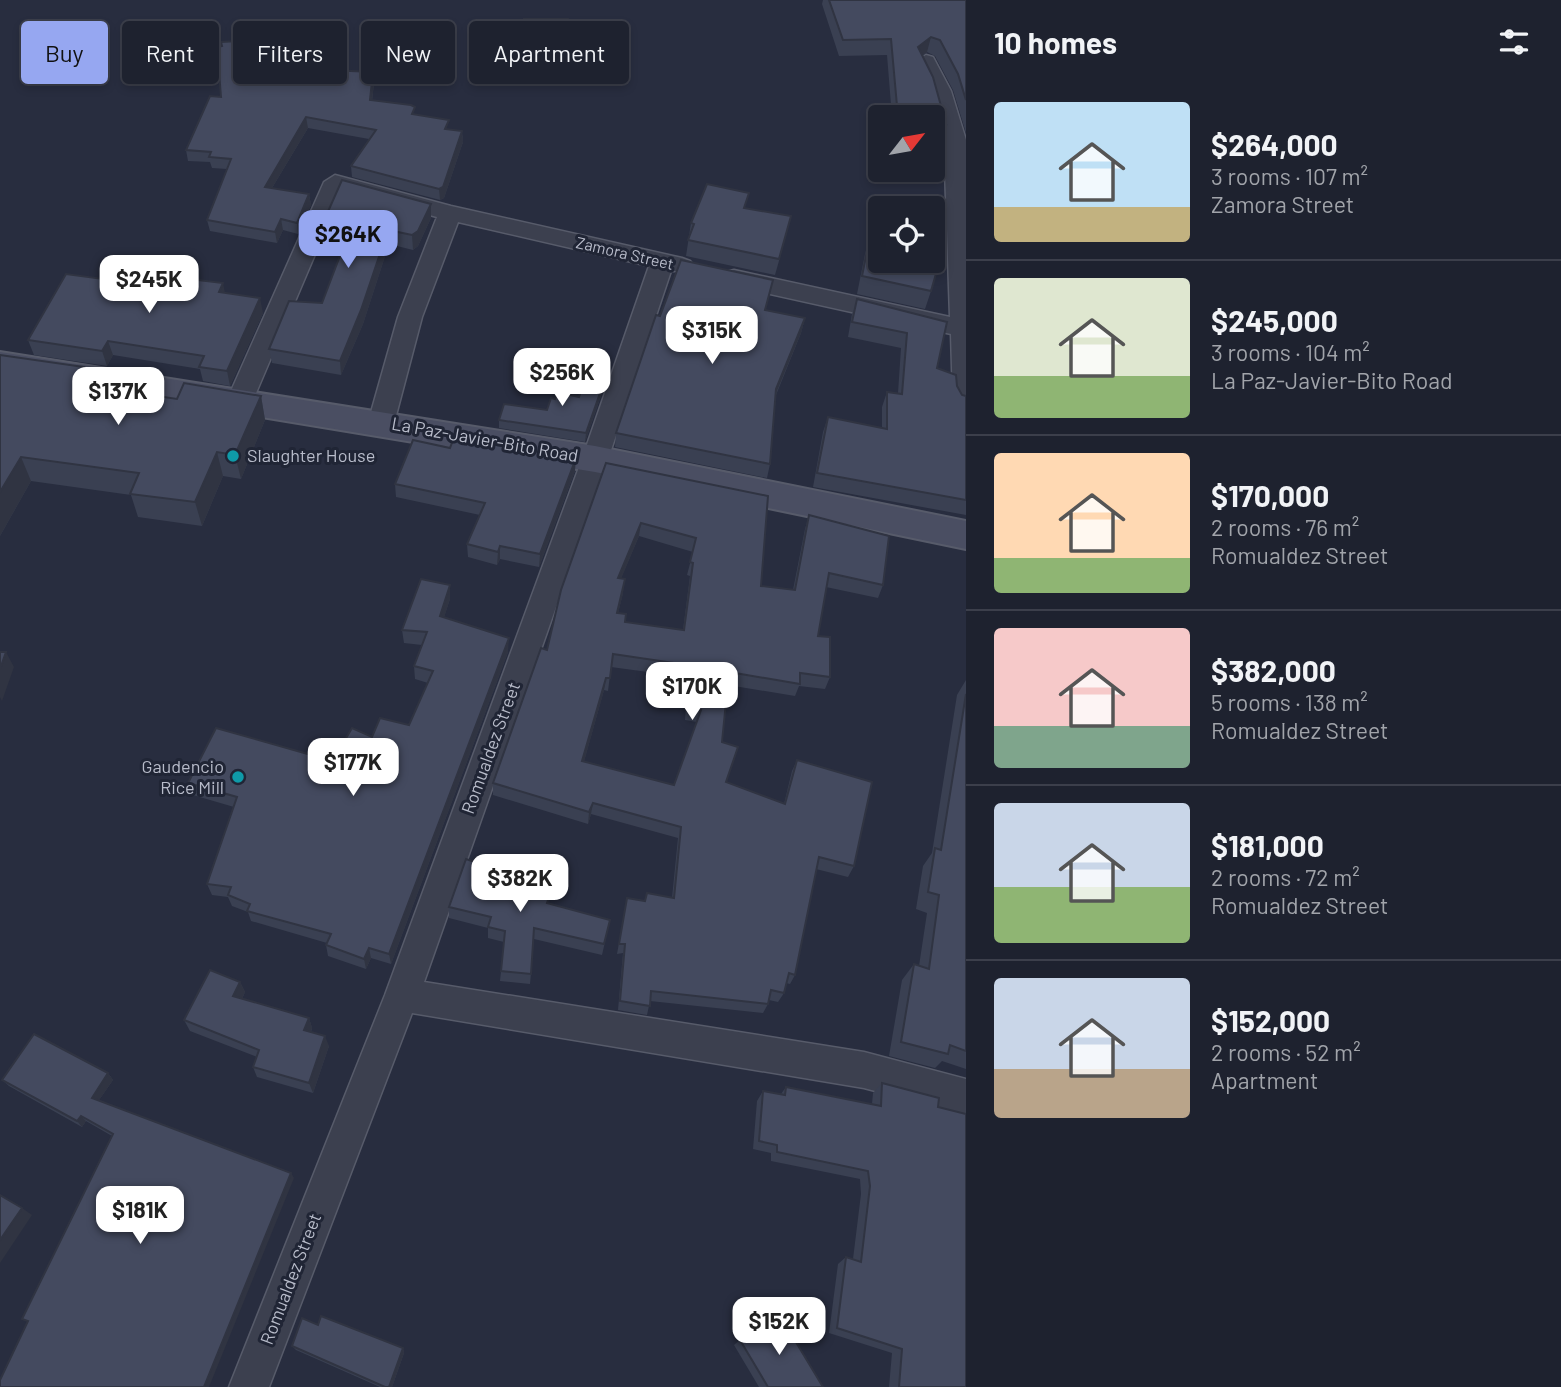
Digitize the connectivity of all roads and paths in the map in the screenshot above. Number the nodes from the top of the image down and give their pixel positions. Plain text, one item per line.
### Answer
1 (926, 61) edge
2 (450, 213) junction
3 (662, 262) junction
4 (965, 329) edge
5 (0, 363) edge
6 (240, 400) junction
7 (966, 401) edge
8 (381, 423) junction
9 (595, 459) junction
10 (966, 535) edge
11 (402, 995) junction
12 (966, 1097) edge
13 (249, 1387) edge

1 - 4 street
2 - 3 street, Zamora Street
2 - 6 street, Zamora Street
2 - 8 street
3 - 4 street, Zamora Street
3 - 9 street, Romualdez Street
4 - 7 street
5 - 6 main road, La Paz-Javier-Bito Road
6 - 8 main road, La Paz-Javier-Bito Road
8 - 9 main road, La Paz-Javier-Bito Road
9 - 10 main road, La Paz-Javier-Bito Road
9 - 11 street, Romualdez Street
11 - 12 street
11 - 13 street, Romualdez Street

